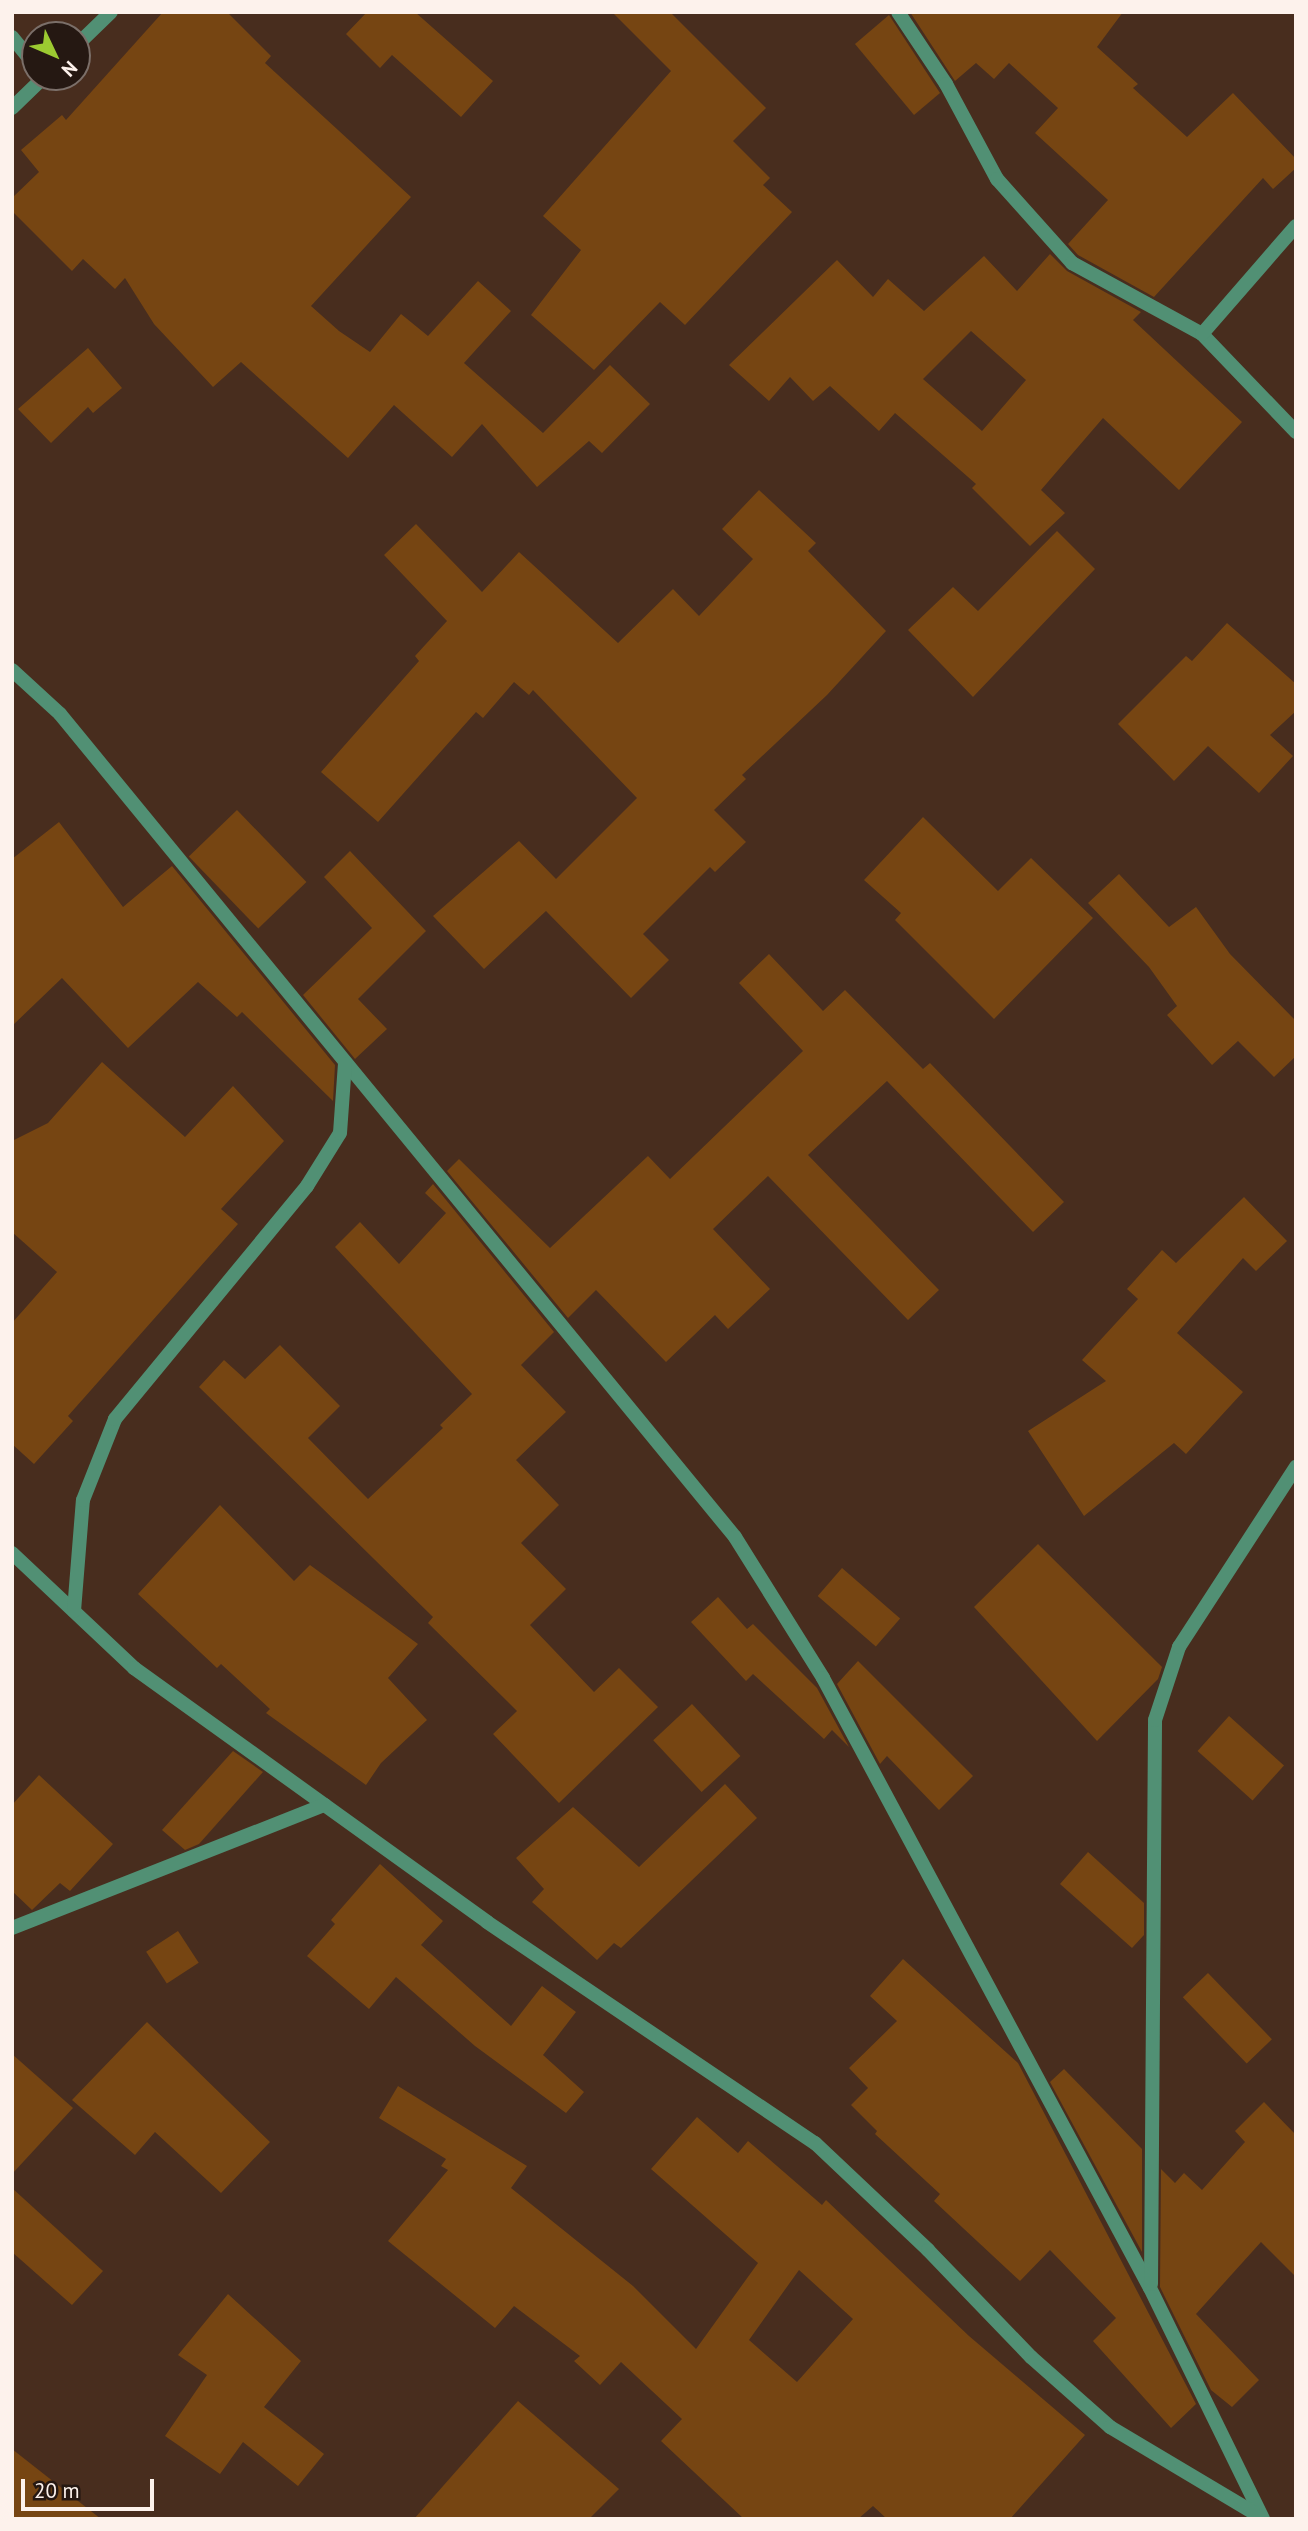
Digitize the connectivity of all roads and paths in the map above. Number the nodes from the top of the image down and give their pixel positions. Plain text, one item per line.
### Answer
1 (111, 12) edge
2 (898, 12) edge
3 (91, 31) edge
4 (30, 91) edge
5 (12, 108) edge
6 (1296, 226) edge
7 (1202, 334) junction
8 (1296, 432) edge
9 (12, 670) edge
10 (345, 1064) junction
11 (1296, 1466) edge
12 (12, 1553) edge
13 (74, 1611) junction
14 (325, 1805) junction
15 (12, 1928) edge
16 (1150, 2288) junction
17 (1263, 2518) edge

1 - 3 street
2 - 7 street
4 - 5 street
6 - 7 street
7 - 8 street
9 - 10 street
10 - 13 street
10 - 16 street
11 - 16 street
12 - 13 street
13 - 14 street
14 - 15 street
14 - 17 street
16 - 17 street

